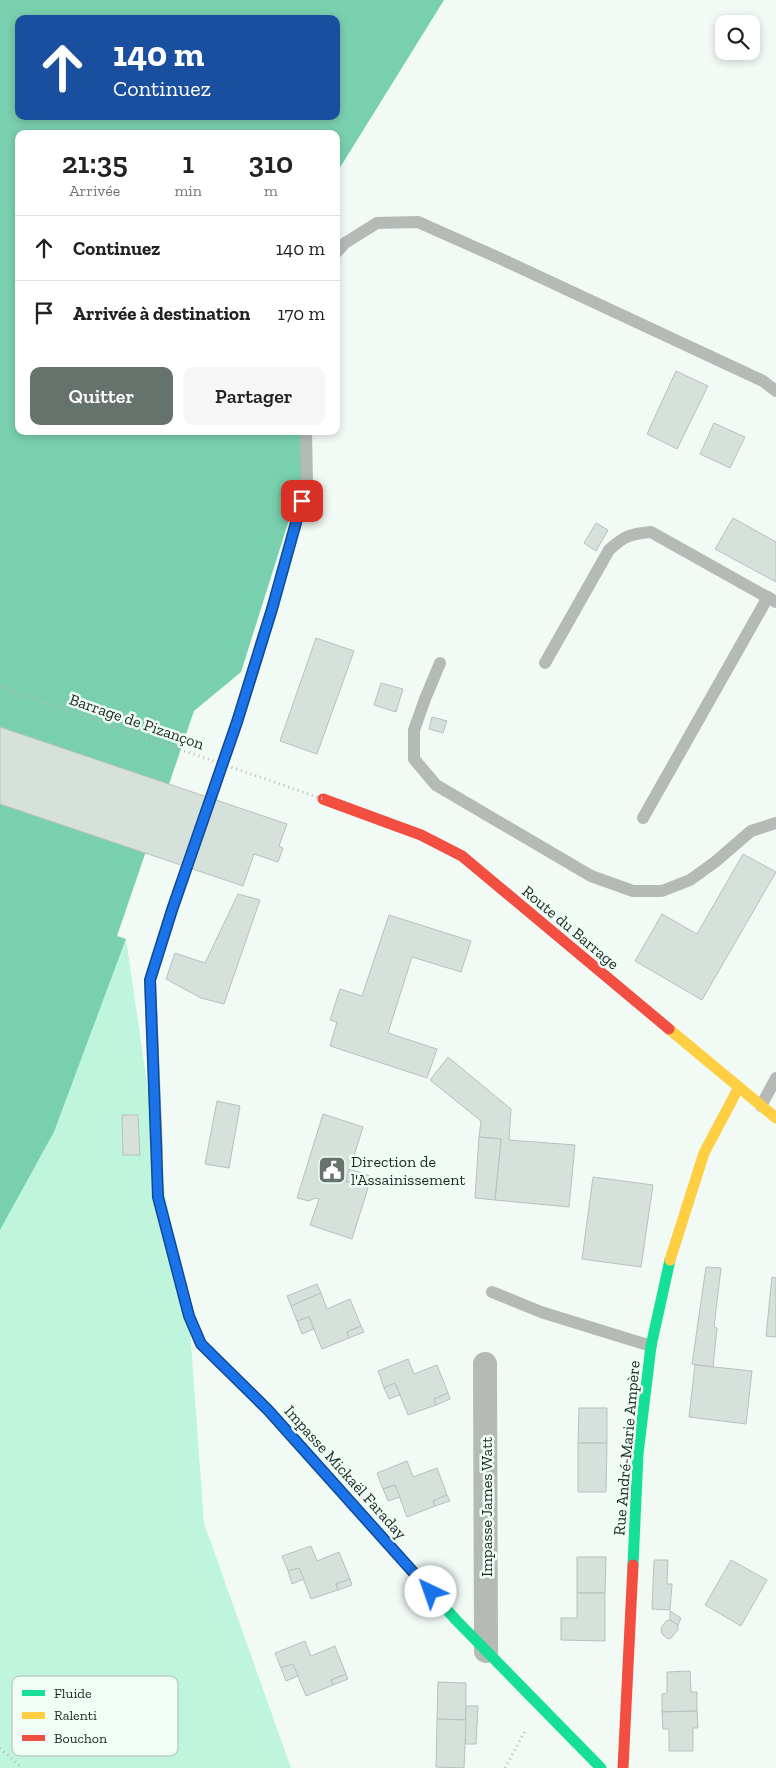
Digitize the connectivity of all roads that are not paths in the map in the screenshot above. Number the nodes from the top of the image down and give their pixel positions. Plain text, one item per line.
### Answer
1 (340, 249) edge
2 (776, 391) edge
3 (306, 435) edge
4 (772, 599) edge
5 (440, 663) dead end
6 (545, 663) dead end
7 (323, 799) road end
8 (643, 818) dead end
9 (776, 822) edge
10 (776, 1078) edge
11 (739, 1087) junction
12 (761, 1106) junction
13 (776, 1118) edge
14 (157, 1152) joint
15 (492, 1292) dead end
16 (651, 1346) junction
17 (485, 1364) dead end
18 (486, 1651) junction
19 (601, 1768) edge
20 (623, 1768) edge

1 - 2 lane
3 - 14 lane
4 - 6 lane
4 - 8 lane
5 - 9 lane
7 - 11 street, Route du Barrage
10 - 12 lane
11 - 12 street, Route du Barrage
11 - 16 street, Rue André-Marie Ampère
12 - 13 street, Route du Barrage
14 - 18 street, Impasse Mickaël Faraday
15 - 16 lane
16 - 20 street, Rue André-Marie Ampère
17 - 18 street, Impasse James Watt
18 - 19 street, Impasse Mickaël Faraday

